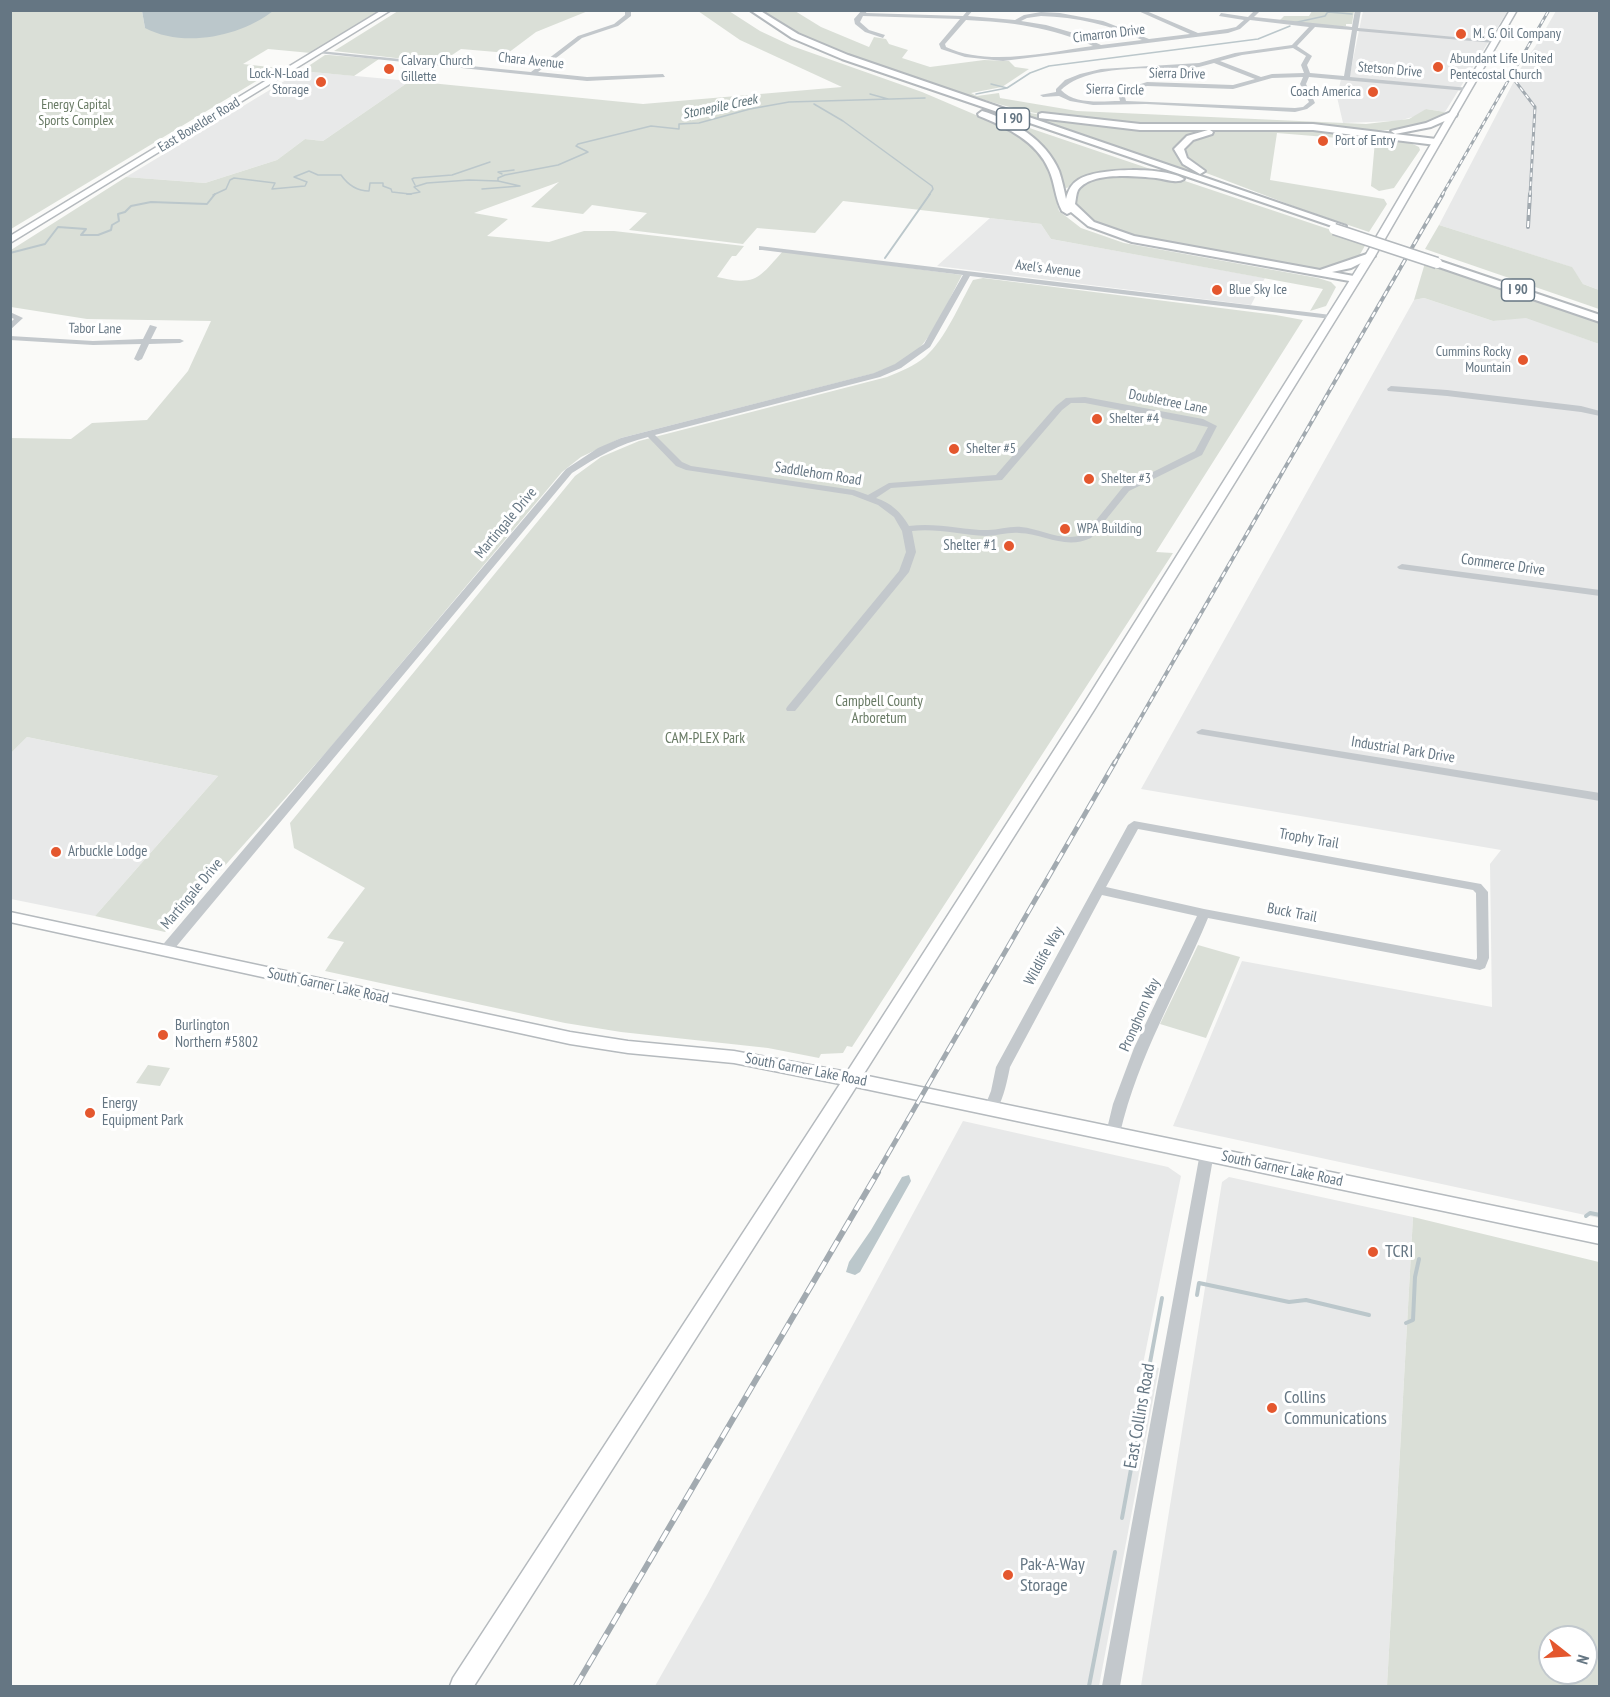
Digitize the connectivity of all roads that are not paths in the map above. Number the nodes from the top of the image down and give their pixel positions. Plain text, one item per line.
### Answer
1 (388, 10) edge
2 (628, 10) edge
3 (741, 10) edge
4 (753, 10) edge
5 (971, 10) edge
6 (1137, 10) edge
7 (1259, 10) edge
8 (1358, 10) edge
9 (1513, 11) edge
10 (863, 12) edge
11 (1160, 13) dead end
12 (1152, 15) junction
13 (1221, 15) dead end
14 (1250, 18) junction
15 (962, 19) junction
16 (1014, 23) junction
17 (1313, 26) junction
18 (1355, 29) junction
19 (1197, 35) junction
20 (883, 36) dead end
21 (1149, 41) junction
22 (1495, 41) junction
23 (1294, 46) junction
24 (1100, 47) junction
25 (321, 52) junction
26 (952, 52) junction
27 (937, 54) dead end
28 (845, 57) junction
29 (1214, 61) junction
30 (533, 73) junction
31 (1307, 75) junction
32 (663, 76) dead end
33 (1347, 78) junction
34 (1260, 79) junction
35 (1243, 85) junction
36 (1250, 87) dead end
37 (924, 88) junction
38 (1467, 88) junction
39 (1060, 94) junction
40 (1043, 95) dead end
41 (1124, 102) junction
42 (1453, 114) junction
43 (1349, 131) junction
44 (1435, 144) junction
45 (1294, 213) junction
46 (10, 240) edge
47 (762, 248) dead end
48 (1370, 256) junction
49 (1437, 260) junction
50 (1300, 269) junction
51 (968, 273) junction
52 (1354, 281) junction
53 (1599, 313) edge
54 (10, 314) edge
55 (1332, 317) junction
56 (1599, 319) edge
57 (153, 327) dead end
58 (10, 328) edge
59 (10, 338) edge
60 (180, 341) dead end
61 (146, 343) junction
62 (138, 359) dead end
63 (1391, 389) dead end
64 (1599, 414) edge
65 (649, 433) junction
66 (869, 498) junction
67 (906, 529) junction
68 (1402, 567) dead end
69 (1599, 593) edge
70 (791, 709) dead end
71 (1202, 732) dead end
72 (1599, 797) edge
73 (1134, 825) joint
74 (1099, 890) junction
75 (1204, 913) junction
76 (10, 917) edge
77 (165, 951) junction
78 (1480, 965) joint
79 (850, 1079) junction
80 (992, 1106) junction
81 (1113, 1133) junction
82 (1207, 1153) junction
83 (1599, 1236) edge
84 (461, 1686) edge
85 (1111, 1686) edge

1 - 25 main road, East Boxelder Road
2 - 30 street
3 - 37 highway, I 90
4 - 28 highway, I 90
5 - 15 street
6 - 12 street
7 - 14 street, Cimarron Drive
8 - 18 street
9 - 22 main road
10 - 15 street
10 - 20 street
11 - 12 street
12 - 19 street
13 - 14 street
14 - 17 street
14 - 19 street, Cimarron Drive
15 - 16 street
15 - 26 street
16 - 21 street
16 - 24 street
17 - 18 street
17 - 23 street
18 - 22 street
18 - 33 street
19 - 21 street, Cimarron Drive
21 - 24 street, Cimarron Drive
22 - 38 main road
23 - 29 street, Sierra Circle
23 - 31 street, Sierra Circle
24 - 26 street, Cimarron Drive
25 - 30 street, Chara Avenue
25 - 46 main road, East Boxelder Road
26 - 27 street
28 - 43 highway, I 90
28 - 45 highway, I 90
29 - 34 street
29 - 39 street, Sierra Circle
30 - 32 street, Chara Avenue
31 - 33 street, Sierra Drive
31 - 34 street, Sierra Drive
31 - 41 street, Sierra Circle
33 - 38 street, Stetson Drive
34 - 35 street, Sierra Drive
35 - 36 street, Sierra Drive
35 - 41 street, Sierra Drive
37 - 45 highway, I 90
37 - 52 highway, I 90
38 - 42 main road
39 - 40 street
39 - 41 street, Sierra Circle
42 - 43 highway, I 90
42 - 44 main road
43 - 44 highway, I 90
44 - 45 highway
44 - 48 main road
45 - 49 highway, I 90, bridge
45 - 50 highway, I 90
47 - 51 street, Axel's Avenue
48 - 50 highway
48 - 52 main road
49 - 53 highway, I 90
49 - 56 highway, I 90
50 - 52 highway
51 - 55 street, Axel's Avenue
51 - 65 street, Martingale Drive
52 - 55 main road
54 - 58 street
55 - 79 main road
57 - 61 street
59 - 61 street, Tabor Lane
60 - 61 street, Tabor Lane
61 - 62 street
63 - 64 street
65 - 66 street, Saddlehorn Road
65 - 77 street, Martingale Drive
66 - 67 street, Saddlehorn Road
66 - 67 street, Doubletree Lane
67 - 70 street
68 - 69 street, Commerce Drive
71 - 72 street, Industrial Park Drive
73 - 74 street, Wildlife Way
73 - 78 street, Trophy Trail
74 - 75 street, Buck Trail
74 - 80 street, Wildlife Way
75 - 78 street, Buck Trail
75 - 81 street, Pronghorn Way
76 - 77 main road, South Garner Lake Road
77 - 79 main road, South Garner Lake Road
79 - 80 main road, South Garner Lake Road
79 - 84 main road
80 - 81 main road, South Garner Lake Road
81 - 82 main road, South Garner Lake Road
82 - 83 main road, South Garner Lake Road
82 - 85 street, East Collins Road

